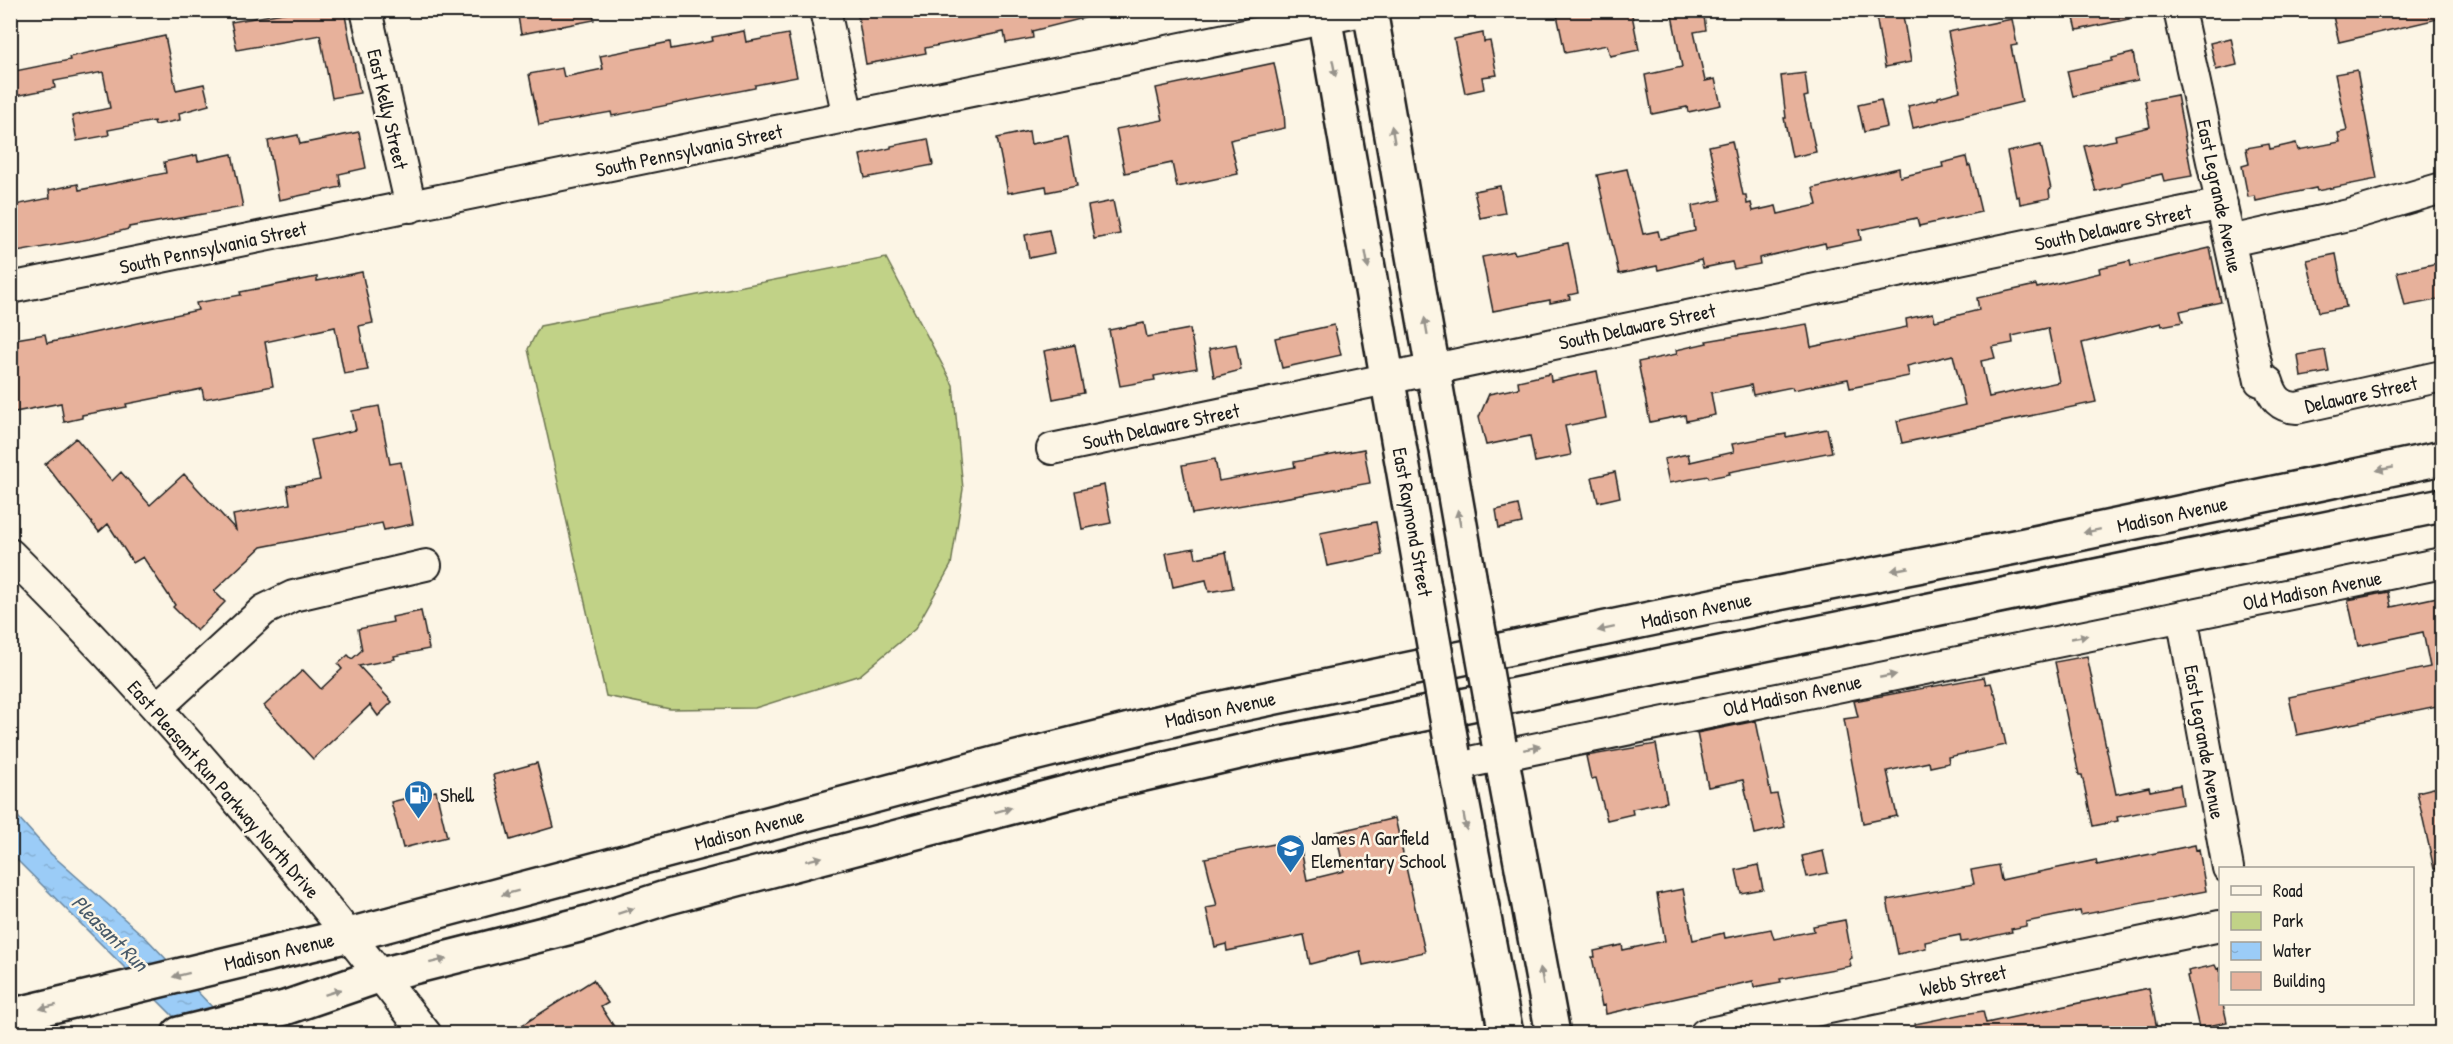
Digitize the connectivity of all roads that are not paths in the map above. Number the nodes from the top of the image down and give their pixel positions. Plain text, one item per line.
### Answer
1 (366, 10) edge
2 (825, 10) edge
3 (1369, 10) edge
4 (2179, 10) edge
5 (1324, 15) edge
6 (848, 117) junction
7 (2442, 188) edge
8 (2222, 204) junction
9 (411, 207) junction
10 (2230, 241) junction
11 (10, 288) edge
12 (1433, 368) junction
13 (2442, 376) edge
14 (1388, 377) junction
15 (2269, 389) joint
16 (1052, 449) dead end
17 (2442, 458) edge
18 (2442, 505) edge
19 (10, 554) edge
20 (2442, 563) edge
21 (426, 565) dead end
22 (2182, 616) junction
23 (157, 708) junction
24 (1500, 749) junction
25 (1454, 759) junction
26 (2228, 867) edge
27 (2219, 926) edge
28 (349, 935) junction
29 (381, 975) junction
30 (10, 1016) edge
31 (179, 1034) edge
32 (426, 1034) edge
33 (1506, 1034) edge
34 (1552, 1034) edge
35 (1705, 1034) edge

1 - 9 street, East Kelly Street
2 - 6 street
3 - 5 street, South Pennsylvania Street
12 -> 3 main road
4 - 8 street, East Legrande Avenue
5 - 6 street, South Pennsylvania Street
5 -> 14 main road, East Raymond Street
6 - 9 street, South Pennsylvania Street
7 - 10 street
8 - 10 street, East Legrande Avenue
8 - 12 street, South Delaware Street
9 - 11 street, South Pennsylvania Street
10 - 15 street, East Legrande Avenue
12 - 14 street, South Delaware Street
24 -> 12 main road, bridge
13 - 15 street, Delaware Street
14 - 16 street, South Delaware Street
14 - 25 main road, East Raymond Street, bridge
17 -> 28 main road, Madison Avenue
29 -> 18 main road
19 - 23 street, East Pleasant Run Parkway North Drive
20 - 22 street, Old Madison Avenue
21 - 23 street
24 -> 22 street, Old Madison Avenue
22 - 26 street, East Legrande Avenue
23 - 28 street, East Pleasant Run Parkway North Drive
24 - 25 street, Old Madison Avenue
34 -> 24 main road
25 -> 33 main road, East Raymond Street
27 - 35 street, Webb Street
28 - 29 street, East Pleasant Run Parkway North Drive
28 -> 30 main road, Madison Avenue
31 -> 29 main road
29 - 32 street, East Pleasant Run Parkway North Drive

